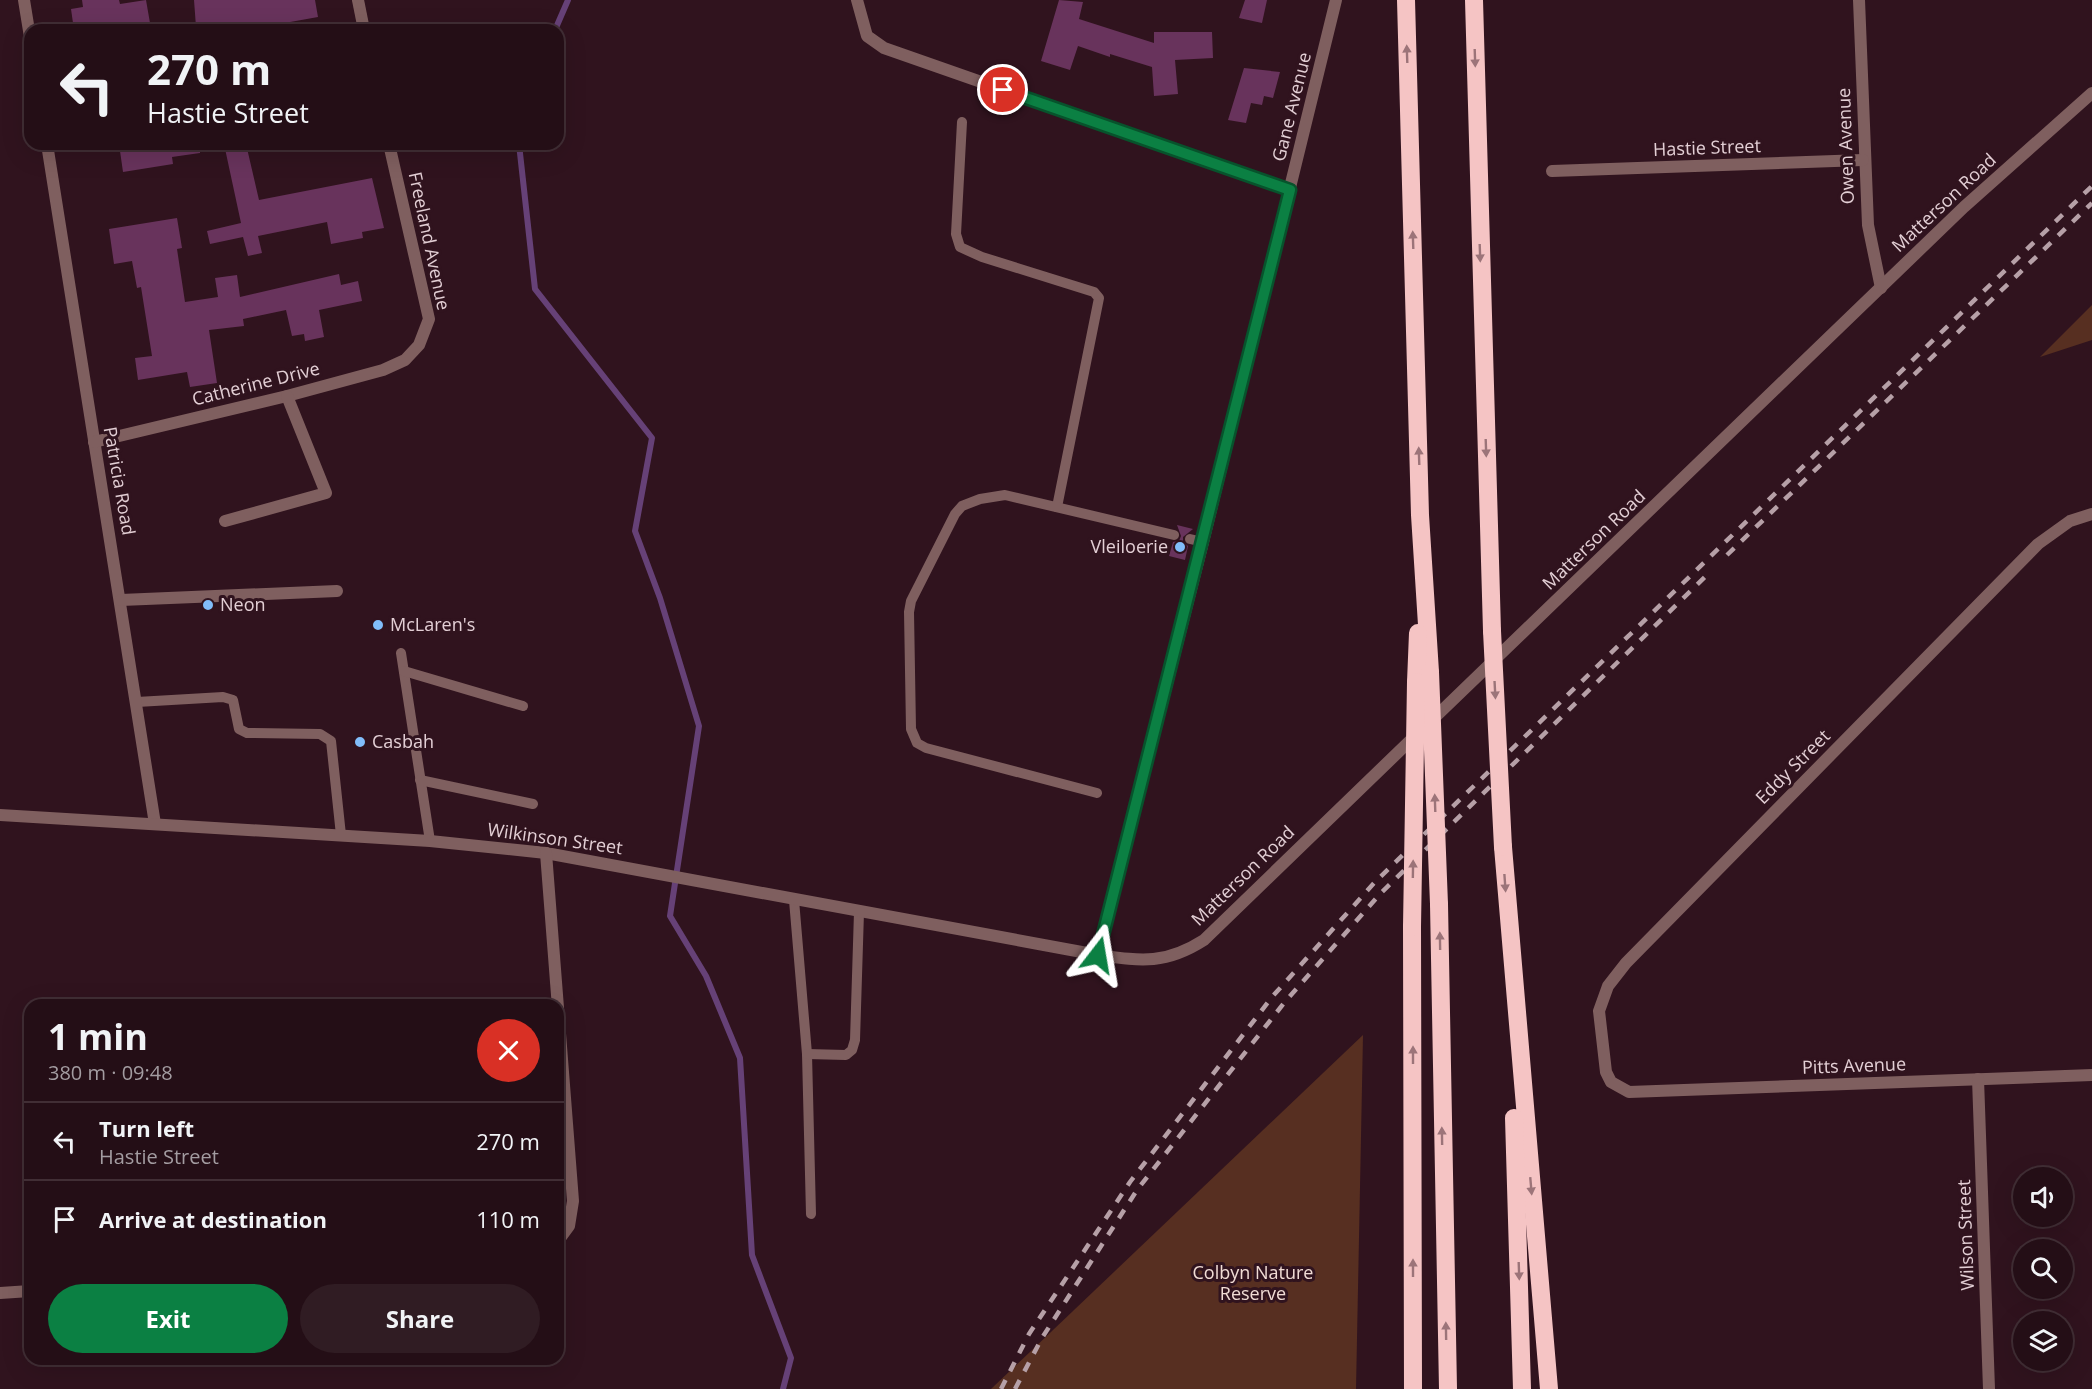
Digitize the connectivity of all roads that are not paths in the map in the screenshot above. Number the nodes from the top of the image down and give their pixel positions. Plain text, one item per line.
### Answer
1 (24, 0) edge
2 (358, 0) edge
3 (857, 0) edge
4 (1336, 0) edge
5 (1406, 0) edge
6 (1474, 0) edge
7 (1859, 0) edge
8 (28, 24) edge
9 (363, 24) edge
10 (2092, 93) edge
11 (962, 122) dead end
12 (48, 150) edge
13 (390, 150) edge
14 (1863, 160) junction
15 (1552, 171) dead end
16 (1290, 190) junction
17 (1881, 288) junction
18 (419, 345) joint
19 (288, 396) junction
20 (94, 442) junction
21 (1057, 507) junction
22 (2092, 514) edge
23 (225, 521) dead end
24 (1174, 535) dead end
25 (1190, 539) dead end
26 (1203, 542) junction
27 (337, 591) dead end
28 (121, 600) junction
29 (401, 653) dead end
30 (404, 671) junction
31 (1423, 677) junction
32 (137, 702) junction
33 (523, 706) dead end
34 (420, 780) junction
35 (1097, 793) dead end
36 (533, 804) dead end
37 (0, 815) edge
38 (156, 824) junction
39 (342, 835) junction
40 (430, 841) junction
41 (546, 853) junction
42 (794, 900) junction
43 (859, 912) junction
44 (1507, 918) junction
45 (1098, 955) junction
46 (557, 999) edge
47 (807, 1054) junction
48 (2092, 1075) edge
49 (1978, 1079) junction
50 (564, 1085) edge
51 (1618, 1088) joint
52 (811, 1214) dead end
53 (564, 1232) edge
54 (24, 1291) edge
55 (0, 1293) edge
56 (1413, 1389) edge
57 (1448, 1389) edge
58 (1522, 1389) edge
59 (1549, 1389) edge
60 (1989, 1389) edge

1 - 8 street
2 - 9 street
3 - 16 street
4 - 16 street, Gane Avenue
31 -> 5 highway
6 -> 44 highway, bridge
7 - 14 street, Owen Avenue
10 - 17 street, Matterson Road
11 - 21 lane
12 - 20 street, Patricia Road
13 - 18 street, Freeland Avenue
14 - 15 street, Hastie Street
14 - 17 street, Owen Avenue
16 - 26 street, Gane Avenue
17 - 45 street, Matterson Road
18 - 19 street, Catherine Drive
19 - 20 street, Catherine Drive
19 - 23 street
20 - 28 street, Patricia Road
21 - 24 lane
21 - 35 lane
22 - 51 street, Eddy Street
25 - 26 lane
26 - 45 street, Gane Avenue
27 - 28 street
28 - 32 street, Patricia Road
29 - 30 lane
30 - 33 lane
30 - 34 lane
56 -> 31 highway, bridge
57 -> 31 highway, bridge
32 - 38 street, Patricia Road
32 - 39 lane
34 - 36 lane
34 - 40 lane
37 - 38 street, Wilkinson Street
38 - 39 street, Wilkinson Street
39 - 40 street, Wilkinson Street
40 - 41 street, Wilkinson Street
41 - 42 street, Wilkinson Street
41 - 46 street
42 - 43 street, Wilkinson Street
42 - 47 lane
43 - 45 street, Wilkinson Street
43 - 47 lane
44 -> 58 highway
44 -> 59 highway
47 - 52 lane
48 - 49 street, Pitts Avenue
49 - 51 street, Pitts Avenue
49 - 60 street, Wilson Street
50 - 53 street
54 - 55 street

